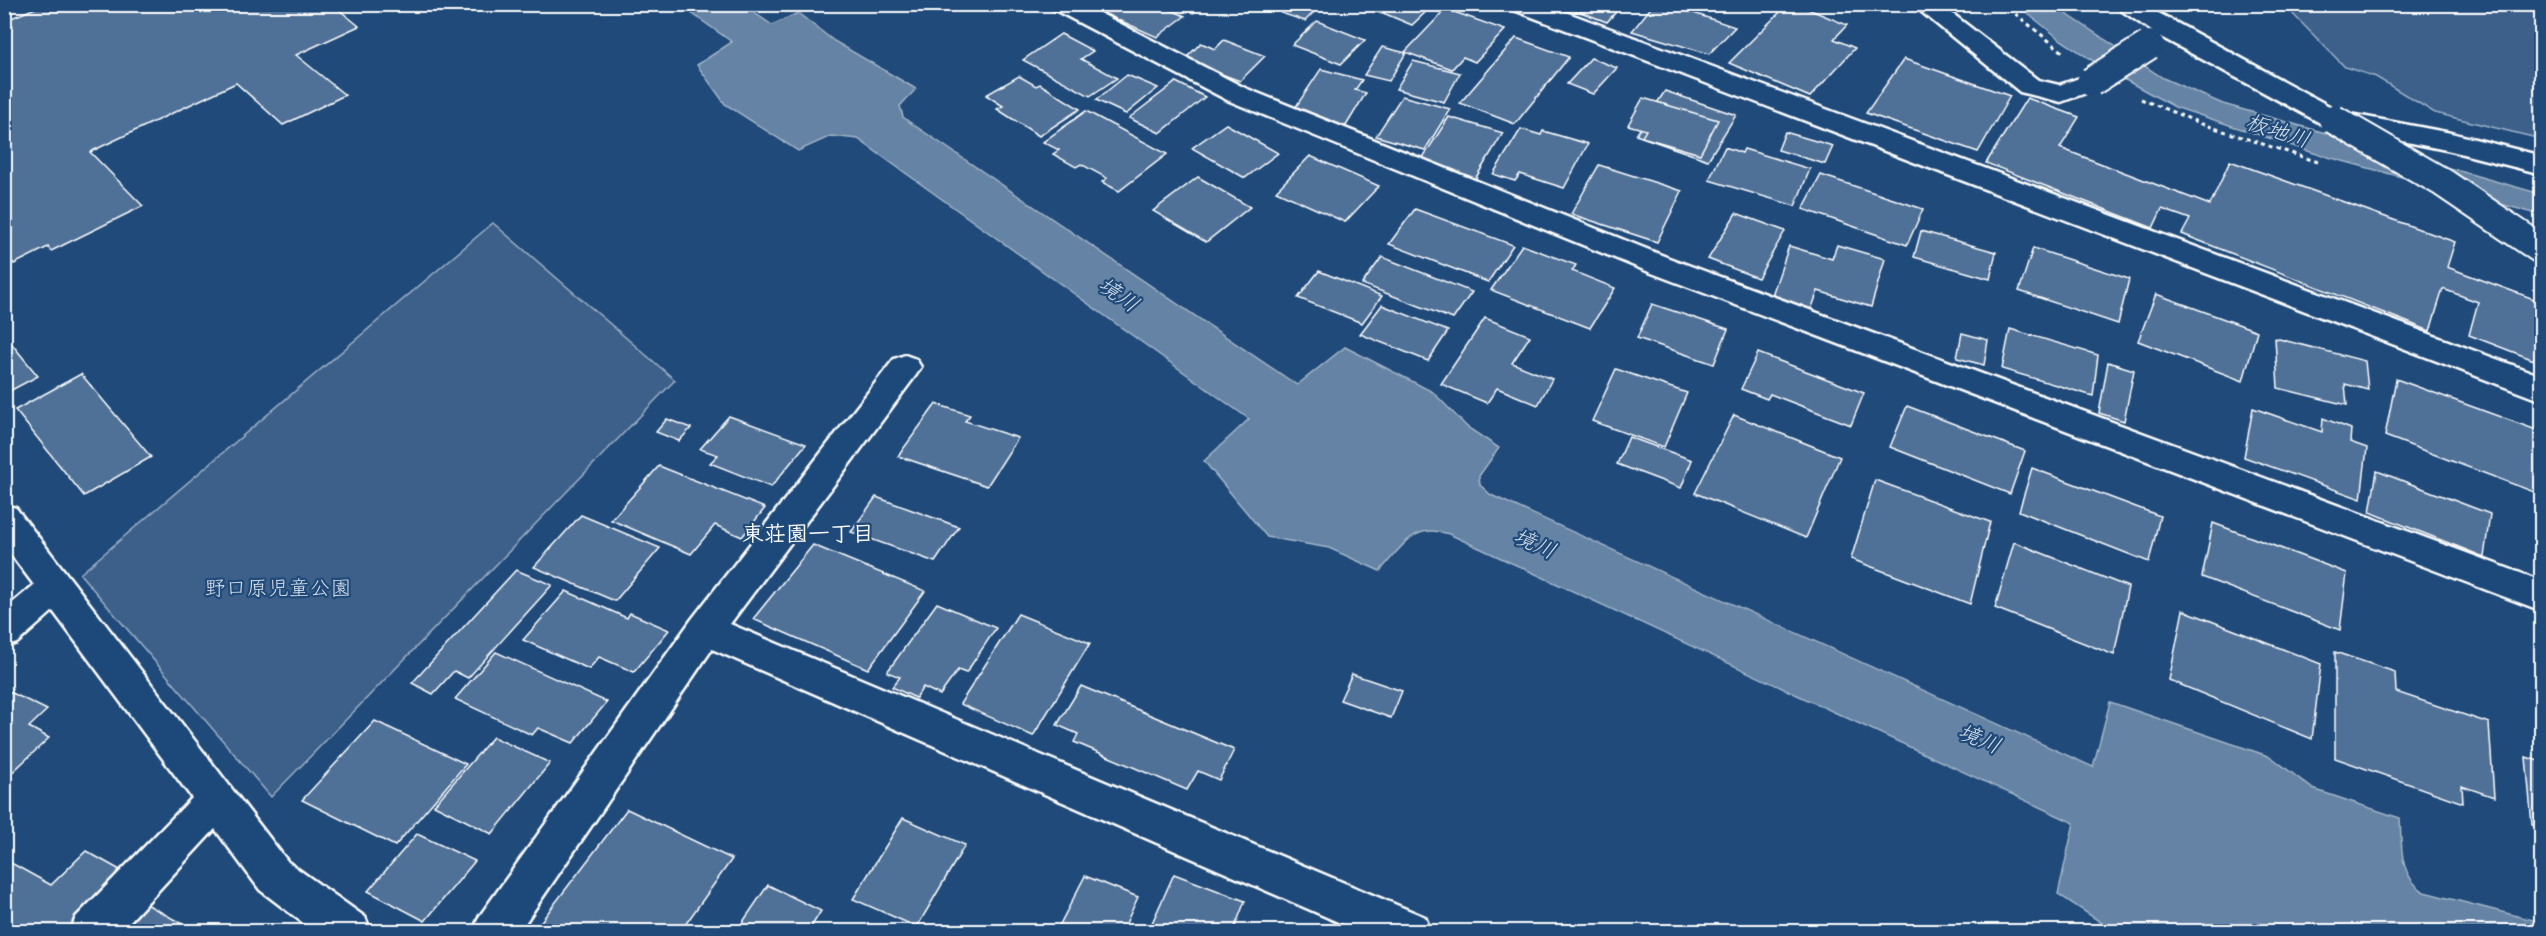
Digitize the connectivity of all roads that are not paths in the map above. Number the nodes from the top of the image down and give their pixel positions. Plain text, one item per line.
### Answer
1 (1062, 4) edge
2 (1520, 4) edge
3 (1924, 4) edge
4 (2124, 4) edge
5 (2159, 38) junction
6 (2333, 120) junction
7 (2541, 165) edge
8 (2541, 250) edge
9 (905, 368) dead end
10 (2541, 389) edge
11 (4, 518) edge
12 (56, 587) junction
13 (2541, 596) edge
14 (705, 630) junction
15 (4, 632) edge
16 (216, 800) junction
17 (91, 932) edge
18 (350, 932) edge
19 (494, 932) edge
20 (1410, 932) edge

1 - 13 street
2 - 10 street
3 - 5 street, bridge
4 - 5 street
5 - 6 street
6 - 7 street
6 - 8 street, bridge
9 - 14 street
11 - 12 street
12 - 15 street
12 - 16 street
14 - 19 street
14 - 20 street
16 - 17 street
16 - 18 street

